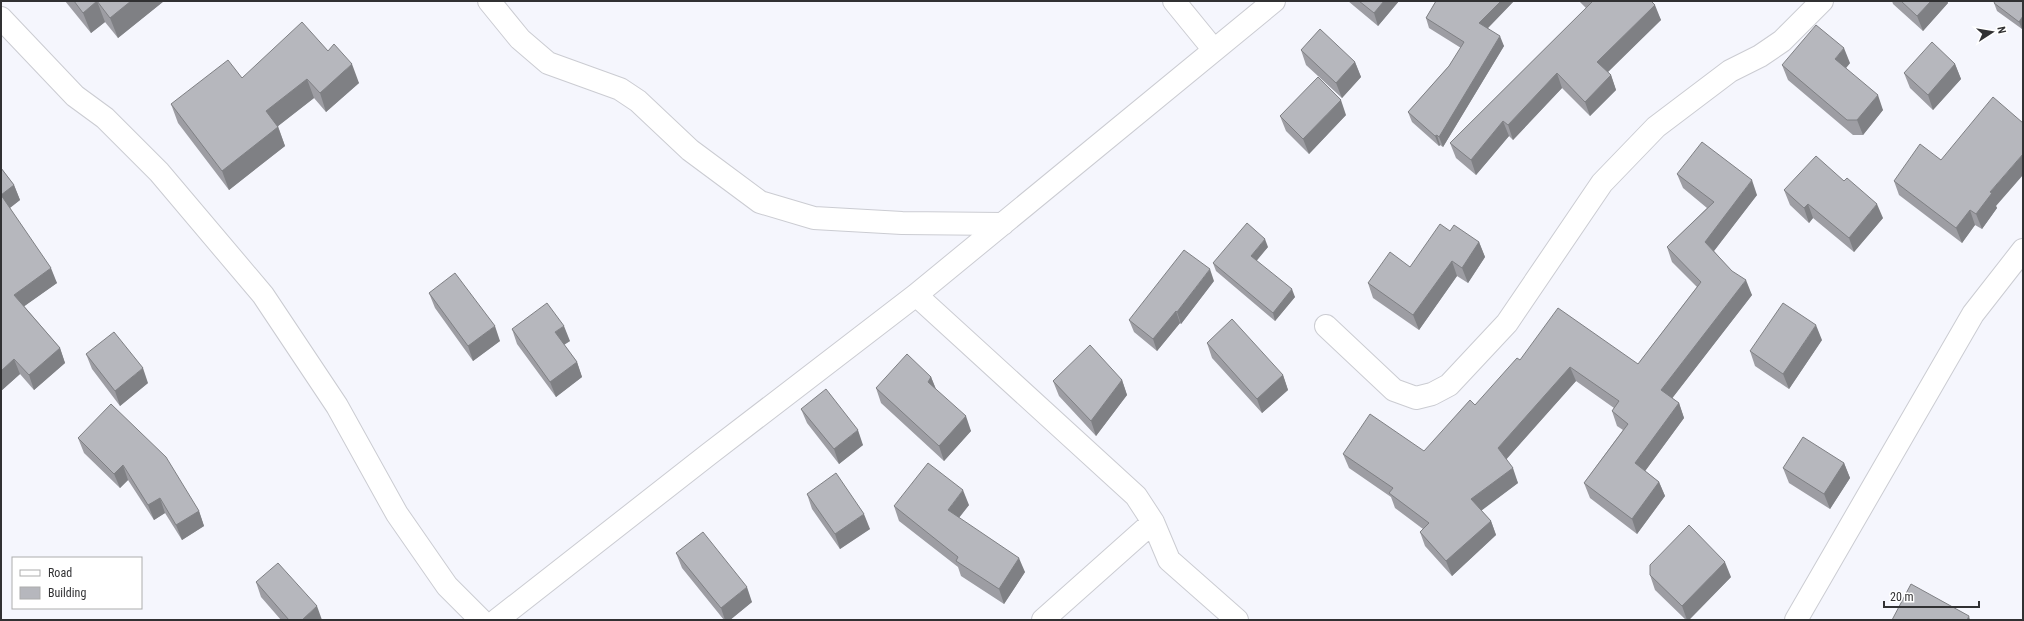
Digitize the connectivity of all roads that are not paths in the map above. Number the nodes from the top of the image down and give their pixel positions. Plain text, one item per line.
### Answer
1 (489, 1) edge
2 (1174, 1) edge
3 (1274, 1) edge
4 (1822, 1) edge
5 (1, 18) edge
6 (1214, 50) junction
7 (1003, 224) junction
8 (2023, 250) edge
9 (916, 295) junction
10 (1326, 326) dead end
11 (1153, 522) junction
12 (482, 620) edge
13 (497, 620) edge
14 (1043, 620) edge
15 (1237, 620) edge
16 (1796, 620) edge

1 - 7 street
2 - 6 street
3 - 6 street
4 - 10 street
5 - 12 street
6 - 7 street
7 - 9 street
8 - 16 street
9 - 11 street
9 - 13 street
11 - 14 street
11 - 15 street

